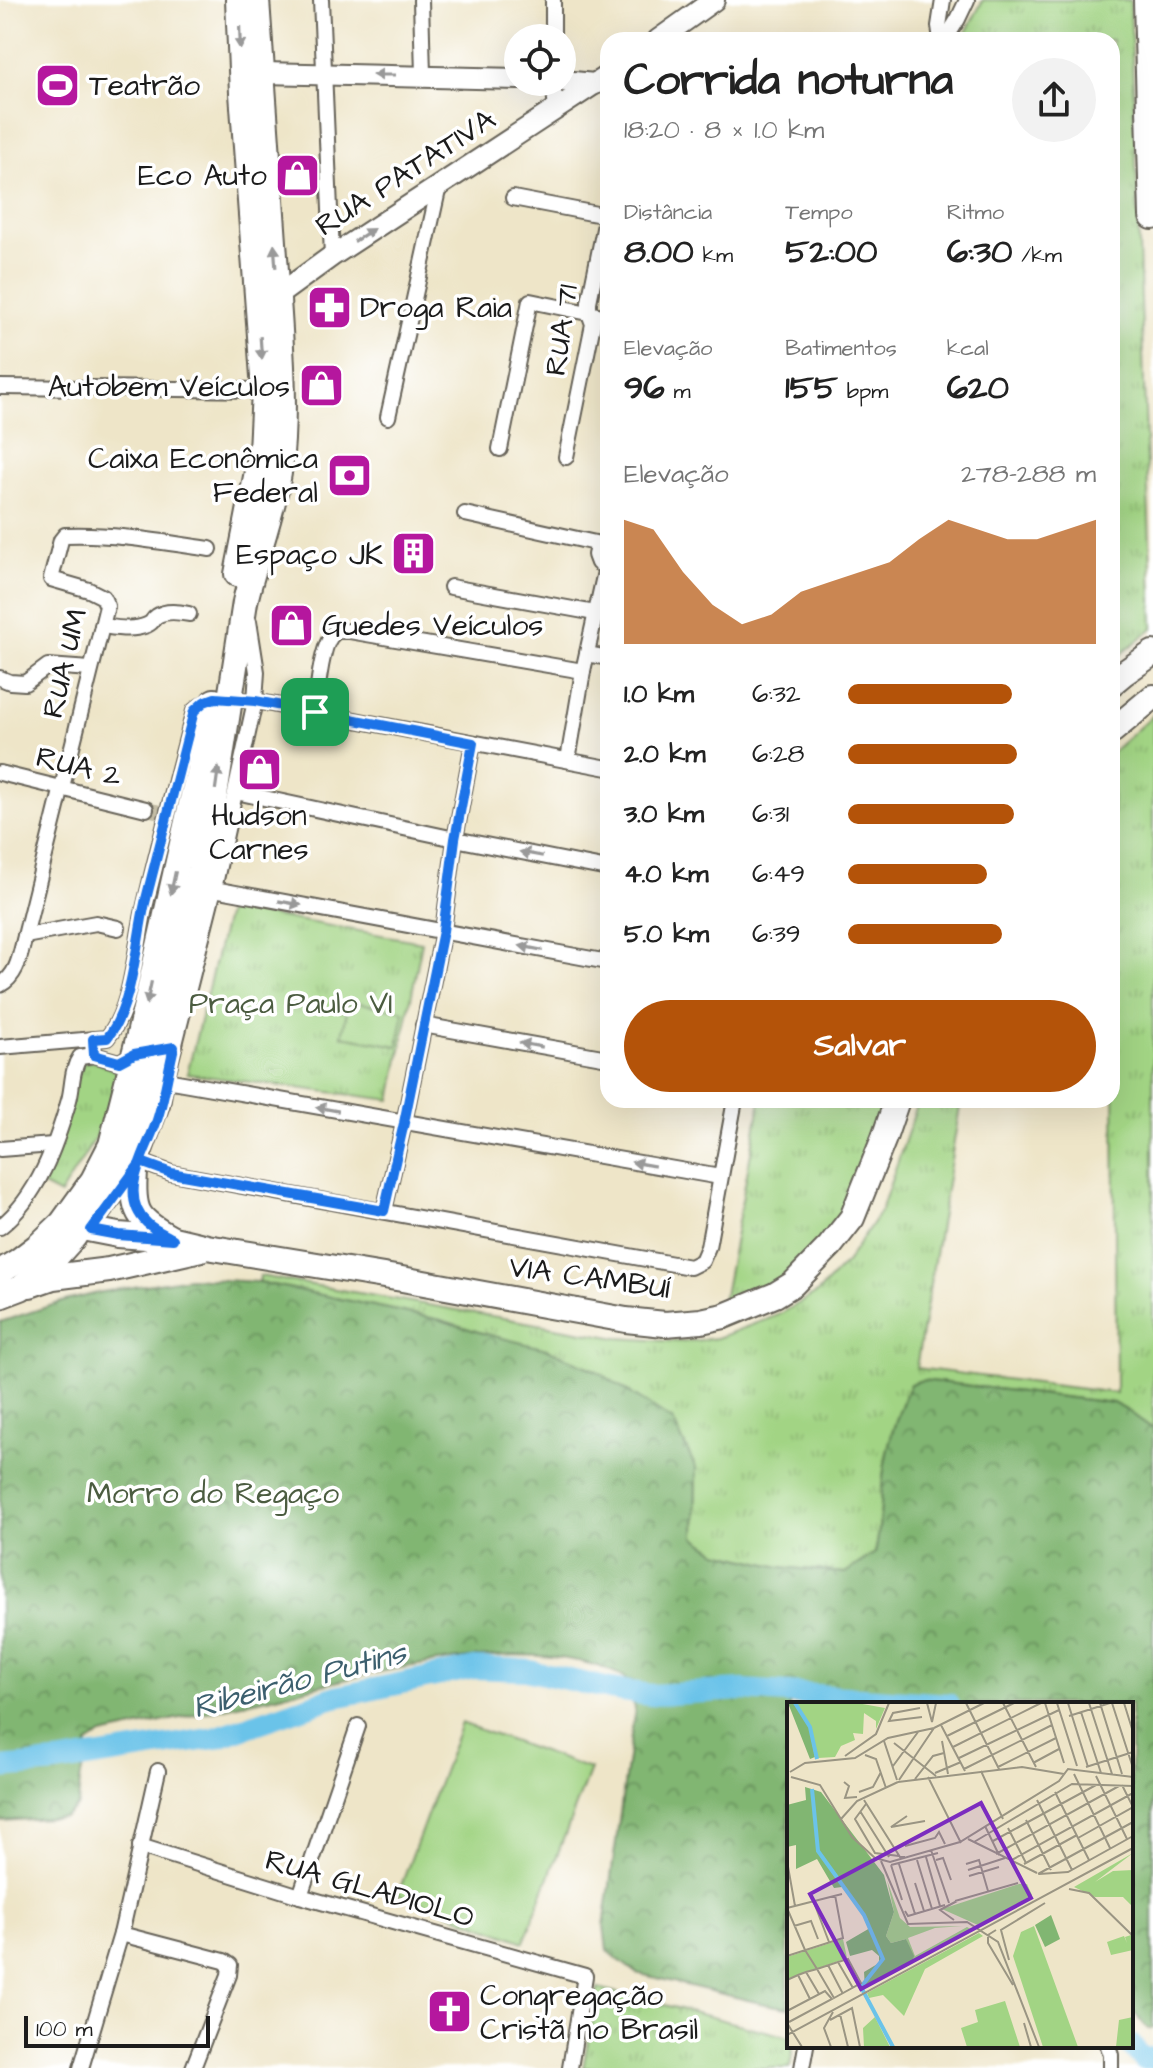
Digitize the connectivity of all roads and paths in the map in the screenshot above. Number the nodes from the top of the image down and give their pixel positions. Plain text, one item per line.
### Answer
1 (238, 0) edge
2 (257, 0) edge
3 (321, 0) edge
4 (421, 0) edge
5 (553, 0) edge
6 (714, 0) edge
7 (943, 0) edge
8 (967, 0) edge
9 (1147, 0) edge
10 (694, 7) edge
11 (553, 24) edge
12 (667, 32) edge
13 (941, 32) edge
14 (948, 32) edge
15 (252, 74) junction
16 (326, 74) junction
17 (423, 75) junction
18 (504, 78) edge
19 (600, 79) edge
20 (576, 80) edge
21 (600, 80) edge
22 (555, 96) edge
23 (556, 109) junction
24 (439, 186) junction
25 (513, 198) dead end
26 (600, 211) edge
27 (1153, 216) edge
28 (600, 247) edge
29 (332, 256) junction
30 (277, 296) junction
31 (589, 313) junction
32 (600, 315) edge
33 (0, 387) edge
34 (273, 390) junction
35 (388, 417) dead end
36 (500, 449) dead end
37 (566, 457) dead end
38 (465, 514) dead end
39 (600, 542) edge
40 (600, 547) edge
41 (210, 549) dead end
42 (600, 564) edge
43 (451, 587) dead end
44 (600, 594) edge
45 (245, 602) junction
46 (595, 613) junction
47 (189, 614) dead end
48 (102, 626) junction
49 (1153, 653) edge
50 (587, 654) junction
51 (600, 656) edge
52 (90, 669) junction
53 (583, 671) junction
54 (1120, 676) edge
55 (0, 678) edge
56 (1153, 697) edge
57 (222, 699) junction
58 (255, 701) junction
59 (315, 712) junction
60 (1120, 724) edge
61 (473, 743) junction
62 (568, 760) junction
63 (600, 766) edge
64 (0, 773) edge
65 (60, 789) junction
66 (236, 792) junction
67 (158, 812) junction
68 (455, 839) junction
69 (600, 867) edge
70 (214, 889) junction
71 (146, 900) junction
72 (118, 928) dead end
73 (443, 931) junction
74 (25, 936) junction
75 (183, 936) junction
76 (600, 960) edge
77 (0, 985) edge
78 (423, 1025) junction
79 (93, 1039) junction
80 (0, 1047) edge
81 (155, 1051) junction
82 (94, 1055) junction
83 (600, 1057) edge
84 (166, 1080) junction
85 (733, 1108) edge
86 (894, 1108) edge
87 (404, 1123) junction
88 (53, 1145) junction
89 (0, 1149) edge
90 (138, 1167) junction
91 (720, 1177) junction
92 (384, 1211) junction
93 (0, 1227) edge
94 (72, 1233) junction
95 (173, 1239) junction
96 (207, 1247) junction
97 (128, 1266) junction
98 (0, 1272) edge
99 (11, 1292) edge
100 (358, 1726) dead end
101 (158, 1771) dead end
102 (140, 1846) junction
103 (300, 1896) junction
104 (121, 1934) junction
105 (806, 2048) edge
106 (1109, 2048) edge
107 (81, 2068) edge
108 (193, 2068) edge
109 (570, 2068) edge
110 (802, 2068) edge
111 (1111, 2068) edge

1 -> 15 main road
2 - 15 main road
3 - 16 street
4 - 17 street
5 - 11 street
6 - 10 main road
7 - 13 street
8 - 14 street
9 - 27 highway
10 - 12 main road
15 - 16 main road
30 -> 15 main road
15 -> 34 main road
17 -> 16 main road
16 - 29 street
17 - 18 main road
19 - 20 main road
21 - 23 main road, RUA PATATIVA
22 - 23 street
23 - 24 main road, RUA PATATIVA
29 -> 24 main road, RUA PATATIVA
24 - 35 street
25 - 26 street
28 - 31 street, RUA 71
29 - 30 main road, RUA PATATIVA
30 - 34 main road
31 - 32 street
31 - 36 street
31 - 37 street, RUA 71
33 - 34 street
34 - 45 main road
34 - 57 main road
38 - 39 street
40 - 42 street
41 - 48 street, RUA UM
43 - 46 street
44 - 46 street
45 - 57 main road
45 - 58 street
46 - 50 street
47 - 48 street
48 - 52 street, RUA UM
49 - 54 main road
50 - 51 street
50 - 53 street
52 - 55 street
52 - 65 street, RUA UM
53 - 59 street
53 - 62 street
56 - 60 main road
57 - 58 street
57 - 67 street
57 - 75 main road
58 - 59 street
58 - 66 street
59 - 61 street
61 - 62 street
61 - 68 street
62 - 63 street
64 - 65 street, RUA 2
65 - 67 street, RUA 2
65 - 74 street, RUA UM
66 - 68 street
66 - 70 street
67 - 71 street
69 -> 68 street
68 - 73 street
70 -> 73 street
70 - 75 street
71 - 75 street
71 - 79 street
72 - 74 street
76 -> 73 street
73 - 78 street
74 - 77 street, RUA UM
75 - 81 main road
75 - 81 street
83 -> 78 street
78 - 87 street
79 - 80 street
79 - 82 street
81 - 82 street
81 - 84 street
81 - 94 main road
82 - 88 street
87 -> 84 street
84 - 90 street
85 - 91 street
86 - 96 main road, VIA CAMBUÍ
91 -> 87 street
87 - 92 street
88 - 89 street
88 - 93 street
90 - 92 street
90 - 94 street
90 - 95 main road
91 - 92 street
94 - 95 main road, VIA CAMBUÍ
94 - 97 main road
94 - 98 main road
94 - 99 main road
95 - 96 main road, VIA CAMBUÍ
96 - 97 main road, VIA CAMBUÍ
97 - 99 main road, VIA CAMBUÍ
100 - 103 street
101 - 102 street
102 - 103 street, RUA GLADIOLO
102 - 104 street
103 - 109 street, RUA GLADIOLO
104 - 107 street
104 - 108 street
105 - 110 street
106 - 111 street

